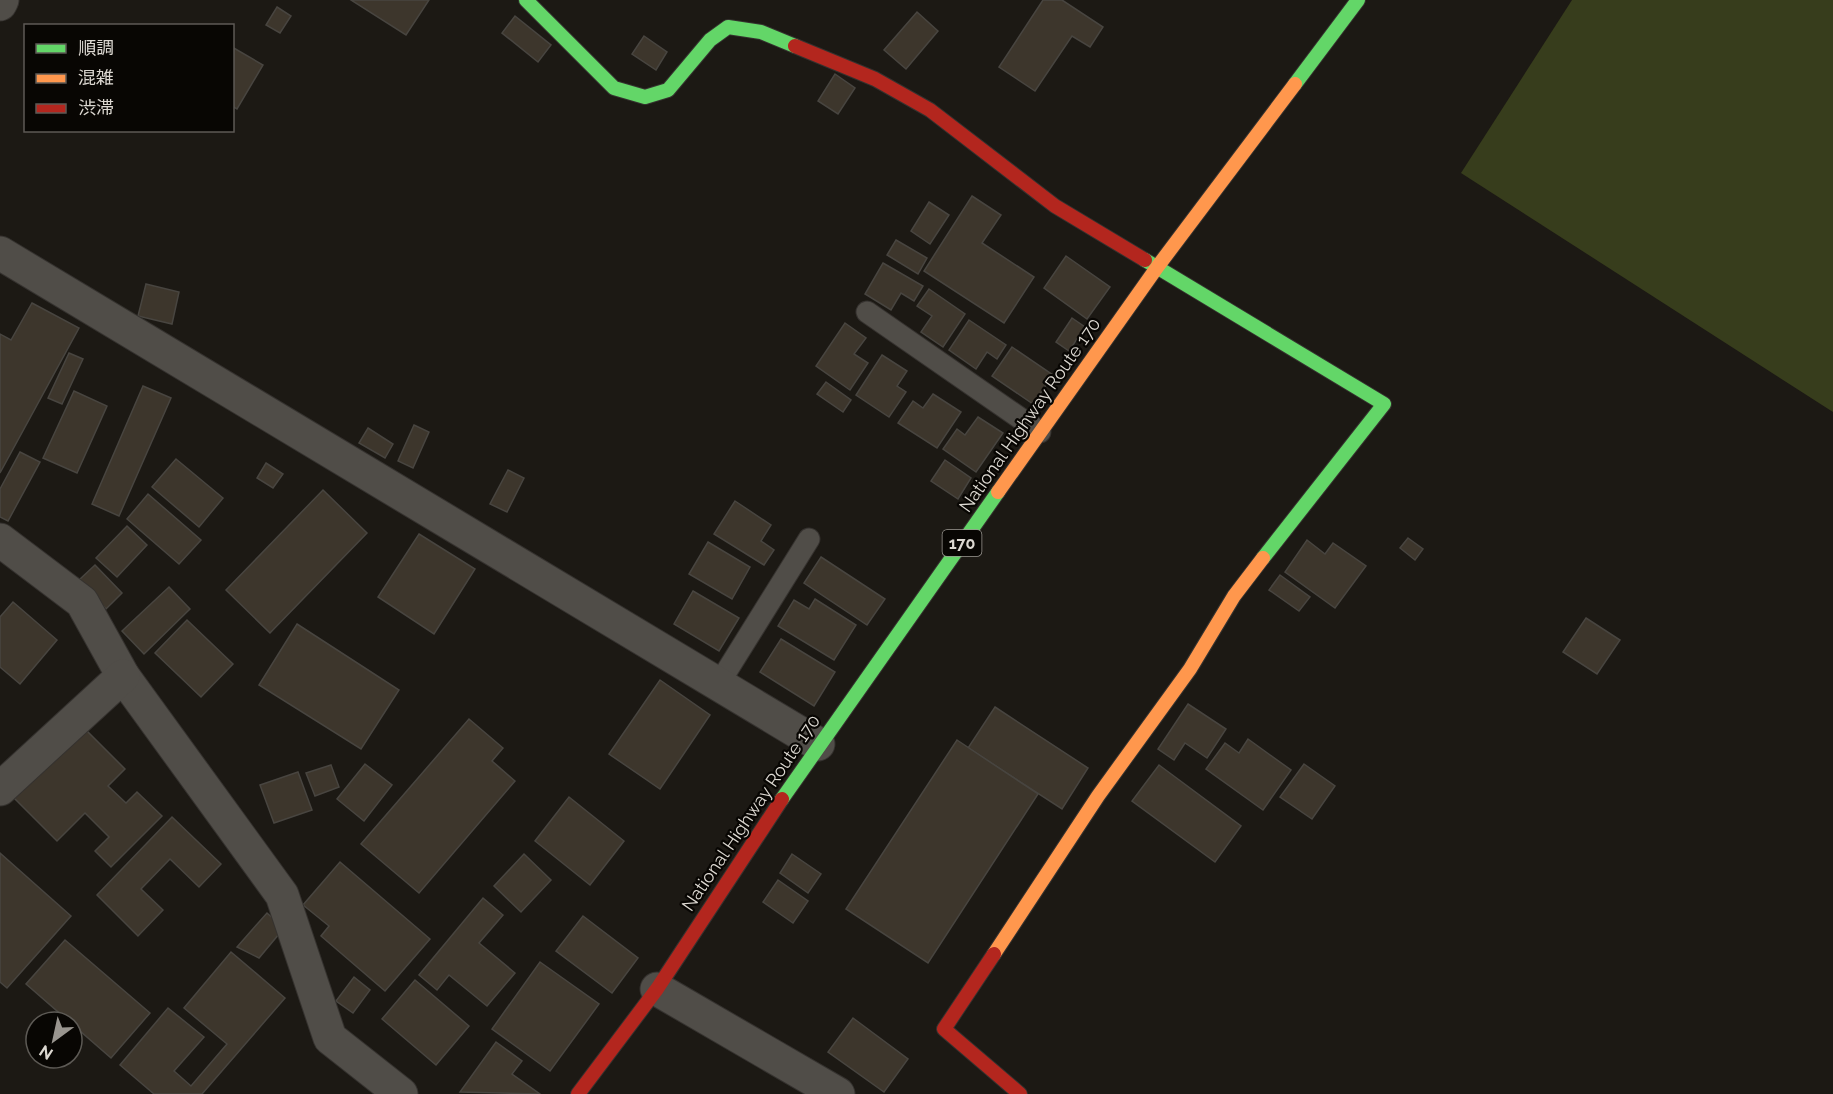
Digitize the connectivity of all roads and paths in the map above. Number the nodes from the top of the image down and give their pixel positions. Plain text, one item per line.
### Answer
1 (526, 0) edge
2 (1358, 0) edge
3 (0, 254) edge
4 (1158, 266) junction
5 (867, 312) dead end
6 (1040, 432) junction
7 (808, 539) dead end
8 (0, 540) edge
9 (123, 676) junction
10 (718, 685) junction
11 (818, 744) junction
12 (0, 789) edge
13 (657, 989) junction
14 (402, 1094) edge
15 (578, 1094) edge
16 (838, 1094) edge
17 (1020, 1094) edge

1 - 4 main road
2 - 4 main road, National Highway Route 170 / 170
3 - 10 street
4 - 6 main road, National Highway Route 170 / 170
4 - 17 main road
5 - 6 lane
6 - 11 main road, National Highway Route 170 / 170
7 - 10 lane
8 - 9 street
9 - 12 street
9 - 14 street
10 - 11 street
11 - 13 main road, National Highway Route 170 / 170
13 - 15 main road, National Highway Route 170 / 170
13 - 16 street

